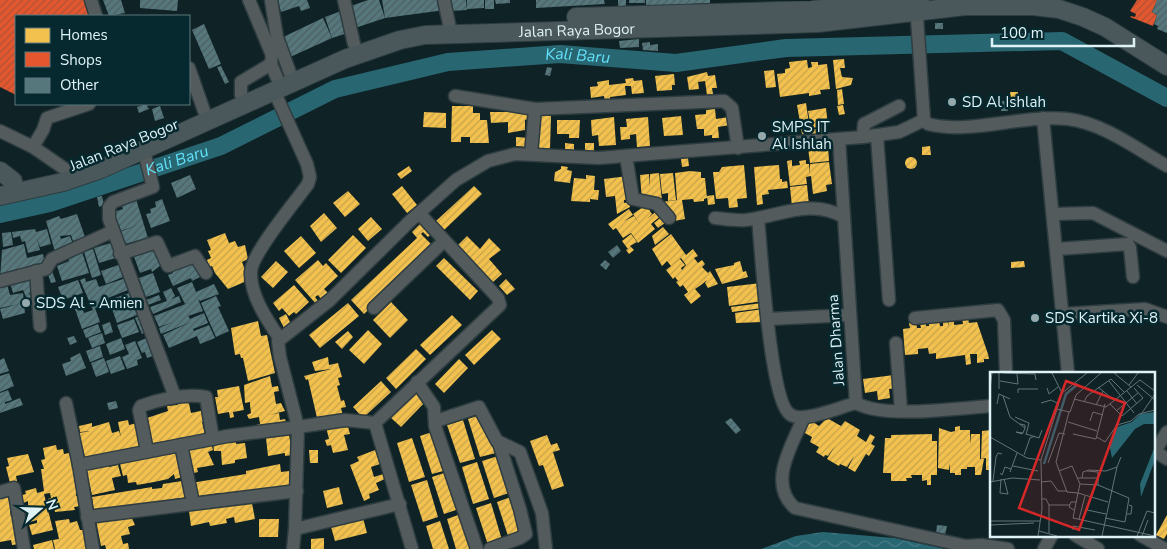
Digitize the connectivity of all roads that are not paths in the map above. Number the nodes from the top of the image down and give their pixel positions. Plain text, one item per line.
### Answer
1 (92, 0) edge
2 (248, 0) edge
3 (271, 0) edge
4 (344, 0) edge
5 (444, 0) edge
6 (1071, 0) edge
7 (857, 3) edge
8 (811, 5) edge
9 (917, 5) edge
10 (96, 15) edge
11 (691, 19) junction
12 (450, 28) junction
13 (354, 44) junction
14 (1167, 54) edge
15 (1167, 66) edge
16 (190, 71) edge
17 (281, 83) junction
18 (455, 96) dead end
19 (86, 105) edge
20 (899, 106) dead end
21 (535, 109) junction
22 (204, 111) junction
23 (1043, 118) junction
24 (924, 120) junction
25 (0, 131) edge
26 (877, 136) junction
27 (863, 137) junction
28 (839, 139) junction
29 (33, 147) junction
30 (738, 148) junction
31 (532, 154) junction
32 (626, 156) junction
33 (146, 158) junction
34 (1167, 166) edge
35 (65, 169) junction
36 (4, 179) edge
37 (0, 196) edge
38 (419, 213) junction
39 (1053, 214) junction
40 (844, 217) junction
41 (669, 218) dead end
42 (716, 218) dead end
43 (758, 218) junction
44 (113, 231) junction
45 (444, 242) junction
46 (1057, 249) junction
47 (1167, 251) edge
48 (120, 254) junction
49 (36, 272) junction
50 (206, 273) dead end
51 (1133, 277) dead end
52 (0, 281) edge
53 (889, 300) dead end
54 (374, 308) dead end
55 (1062, 314) junction
56 (850, 316) junction
57 (1167, 317) edge
58 (768, 318) junction
59 (915, 318) dead end
60 (40, 326) dead end
61 (280, 339) junction
62 (896, 343) dead end
63 (1006, 372) edge
64 (1068, 372) edge
65 (417, 382) junction
66 (174, 397) junction
67 (66, 403) dead end
68 (856, 403) junction
69 (990, 406) edge
70 (901, 411) junction
71 (803, 419) junction
72 (436, 421) junction
73 (375, 423) junction
74 (298, 427) junction
75 (1167, 432) edge
76 (213, 439) junction
77 (499, 443) junction
78 (181, 445) junction
79 (147, 451) junction
80 (1154, 451) edge
81 (1167, 459) edge
82 (79, 465) junction
83 (296, 491) junction
84 (0, 492) edge
85 (193, 503) junction
86 (400, 504) junction
87 (87, 518) junction
88 (295, 529) junction
89 (1051, 536) edge
90 (1077, 536) edge
91 (1142, 536) edge
92 (1167, 545) edge
93 (967, 548) edge
94 (24, 549) edge
95 (93, 549) edge
96 (292, 549) edge
97 (412, 549) edge
98 (477, 549) edge
99 (490, 549) edge
100 (546, 549) edge
101 (1008, 549) edge
102 (1044, 549) edge
103 (1098, 549) edge
104 (1165, 549) edge

1 - 10 street
2 - 17 street
3 - 17 street
4 - 13 street
5 - 12 street
6 - 14 highway
7 - 8 highway, Jalan Raya Bogor
7 - 9 highway, Jalan Raya Bogor
8 - 11 highway, Jalan Raya Bogor
9 - 11 highway, Jalan Raya Bogor
9 - 15 highway, Jalan Raya Bogor
9 - 24 street
11 - 12 highway, Jalan Raya Bogor
12 - 13 highway, Jalan Raya Bogor
12 - 17 highway, Jalan Raya Bogor
13 - 17 highway, Jalan Raya Bogor
16 - 22 street
17 - 22 highway, Jalan Raya Bogor
17 - 33 highway, Jalan Raya Bogor
17 - 61 street
18 - 21 street
19 - 29 street
20 - 27 street
21 - 30 street
21 - 31 street
22 - 35 highway, Jalan Raya Bogor
23 - 24 street
23 - 34 street
23 - 39 street
24 - 26 street
25 - 29 street
26 - 27 street
26 - 53 street
27 - 28 street
28 - 30 street
28 - 40 street, Jalan Dharma
29 - 35 street
30 - 32 street
31 - 32 street
31 - 38 street
32 - 41 street
33 - 37 highway, Jalan Raya Bogor
33 - 44 street
35 - 36 highway, Jalan Raya Bogor
38 - 45 street
38 - 61 street
39 - 46 street
39 - 47 street
40 - 43 street
40 - 56 street, Jalan Dharma
42 - 43 street
43 - 58 street
44 - 48 street
44 - 49 street
45 - 54 street
45 - 65 street
46 - 51 street
46 - 55 street
48 - 50 street
48 - 66 street
49 - 52 street
49 - 60 street
55 - 57 street
55 - 64 street
56 - 58 street
56 - 68 street, Jalan Dharma
58 - 71 street
59 - 63 street
61 - 74 street
62 - 70 street
65 - 72 street
65 - 73 street
66 - 76 street
66 - 79 street
67 - 82 street
68 - 70 street, Jalan Dharma
68 - 71 street
69 - 70 street, Jalan Dharma
71 - 93 street
72 - 77 street
72 - 98 street
73 - 74 street
73 - 86 street
74 - 76 street
74 - 83 street
75 - 80 street
76 - 78 street
77 - 99 street
77 - 100 street
78 - 79 street
78 - 85 street
79 - 82 street
80 - 81 street
82 - 87 street
83 - 85 street
83 - 88 street
84 - 94 street
85 - 87 street
86 - 88 street
86 - 97 street
87 - 95 street
88 - 96 street
89 - 102 street
90 - 103 street
91 - 104 street
92 - 104 street
93 - 101 street

